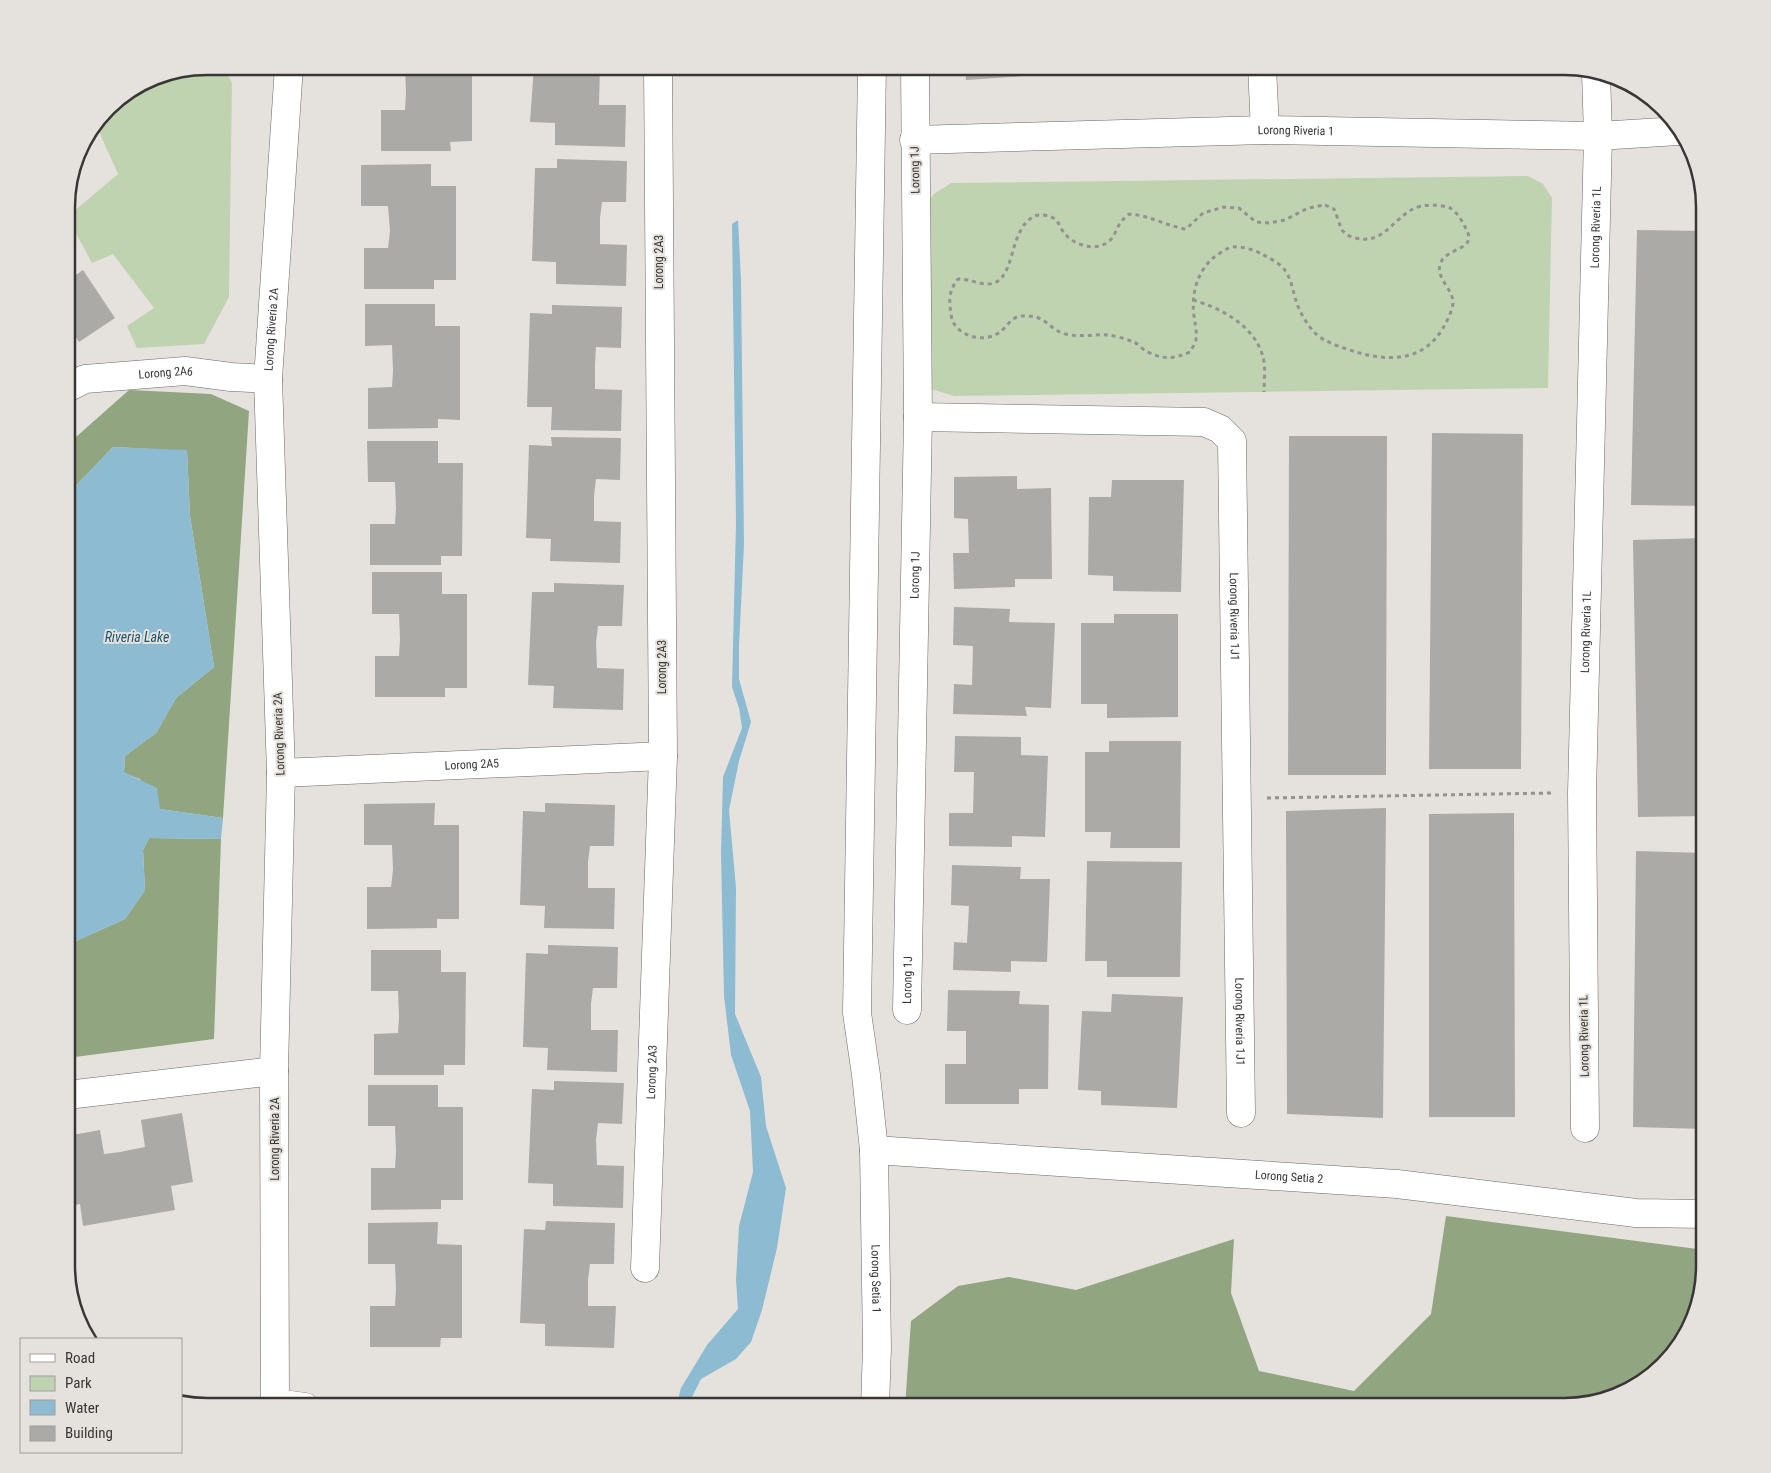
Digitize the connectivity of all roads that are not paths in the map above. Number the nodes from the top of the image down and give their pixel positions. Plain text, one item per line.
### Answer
1 (288, 75) edge
2 (658, 75) edge
3 (872, 75) edge
4 (915, 75) edge
5 (1262, 75) edge
6 (1596, 80) edge
7 (1265, 130) junction
8 (1672, 131) edge
9 (1598, 136) junction
10 (914, 140) junction
11 (268, 379) junction
12 (75, 384) edge
13 (918, 417) junction
14 (662, 756) junction
15 (281, 773) junction
16 (906, 1010) dead end
17 (274, 1071) junction
18 (75, 1093) edge
19 (1241, 1113) dead end
20 (1585, 1128) dead end
21 (874, 1150) junction
22 (1696, 1214) edge
23 (645, 1268) dead end
24 (273, 1398) edge
25 (875, 1398) edge

1 - 11 street, Lorong Riveria 2A
2 - 14 street, Lorong 2A3
3 - 21 street, Lorong Setia 1
4 - 10 street, Lorong 1J
5 - 7 street
6 - 9 street, Lorong Riveria 1L
7 - 9 street, Lorong Riveria 1
7 - 10 street, Lorong Riveria 1
8 - 9 street, Lorong Riveria 1
9 - 20 street, Lorong Riveria 1L
10 - 13 street, Lorong 1J
11 - 12 street, Lorong 2A6
11 - 15 street, Lorong Riveria 2A
13 - 16 street, Lorong 1J
13 - 19 street, Lorong Riveria 1J1
14 - 15 street, Lorong 2A5
14 - 23 street, Lorong 2A3
15 - 17 street, Lorong Riveria 2A
17 - 18 street
17 - 24 street, Lorong Riveria 2A
21 - 22 street, Lorong Setia 2
21 - 25 street, Lorong Setia 1

